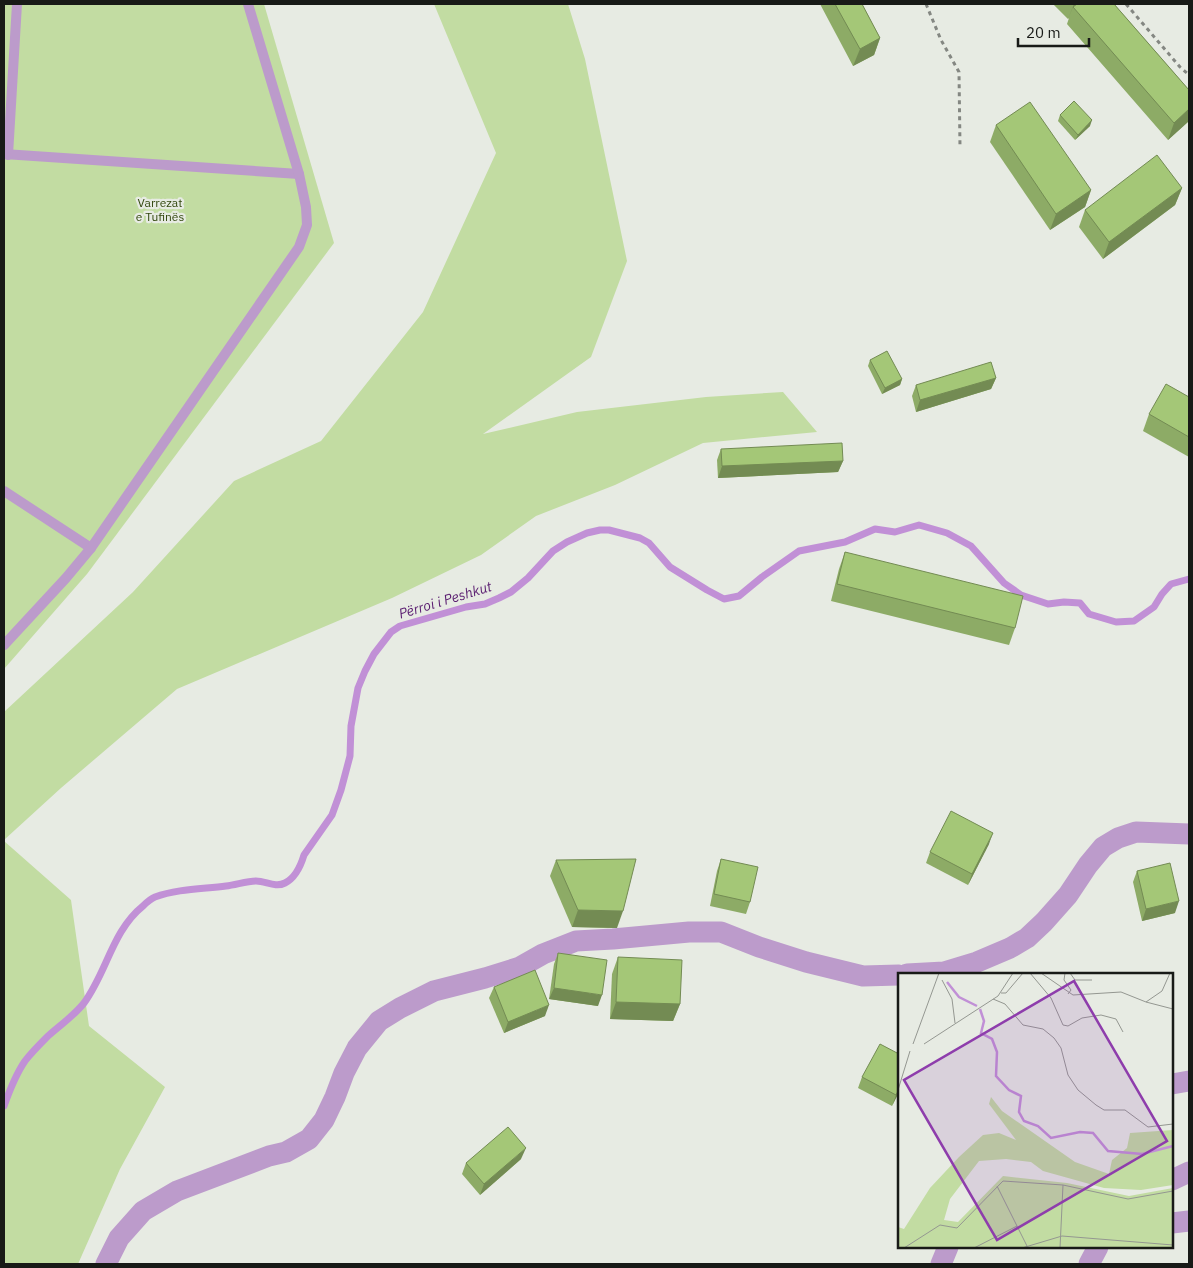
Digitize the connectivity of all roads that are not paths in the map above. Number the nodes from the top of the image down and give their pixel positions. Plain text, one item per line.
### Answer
1 (17, 4) edge
2 (248, 4) edge
3 (6, 155) edge
4 (299, 174) junction
5 (4, 491) edge
6 (91, 548) junction
7 (4, 645) edge
8 (1189, 834) edge
9 (926, 973) edge
10 (898, 975) edge
11 (1189, 1081) edge
12 (1173, 1084) edge
13 (1189, 1172) edge
14 (1173, 1180) edge
15 (1189, 1221) edge
16 (1173, 1223) edge
17 (948, 1248) edge
18 (1097, 1248) edge
19 (106, 1264) edge
20 (941, 1264) edge
21 (1089, 1264) edge

1 - 3 lane
2 - 4 lane
3 - 4 lane
4 - 6 lane
5 - 6 lane
6 - 7 lane
8 - 9 street
10 - 19 street
11 - 12 street
13 - 14 street
15 - 16 street
17 - 20 street
18 - 21 street

